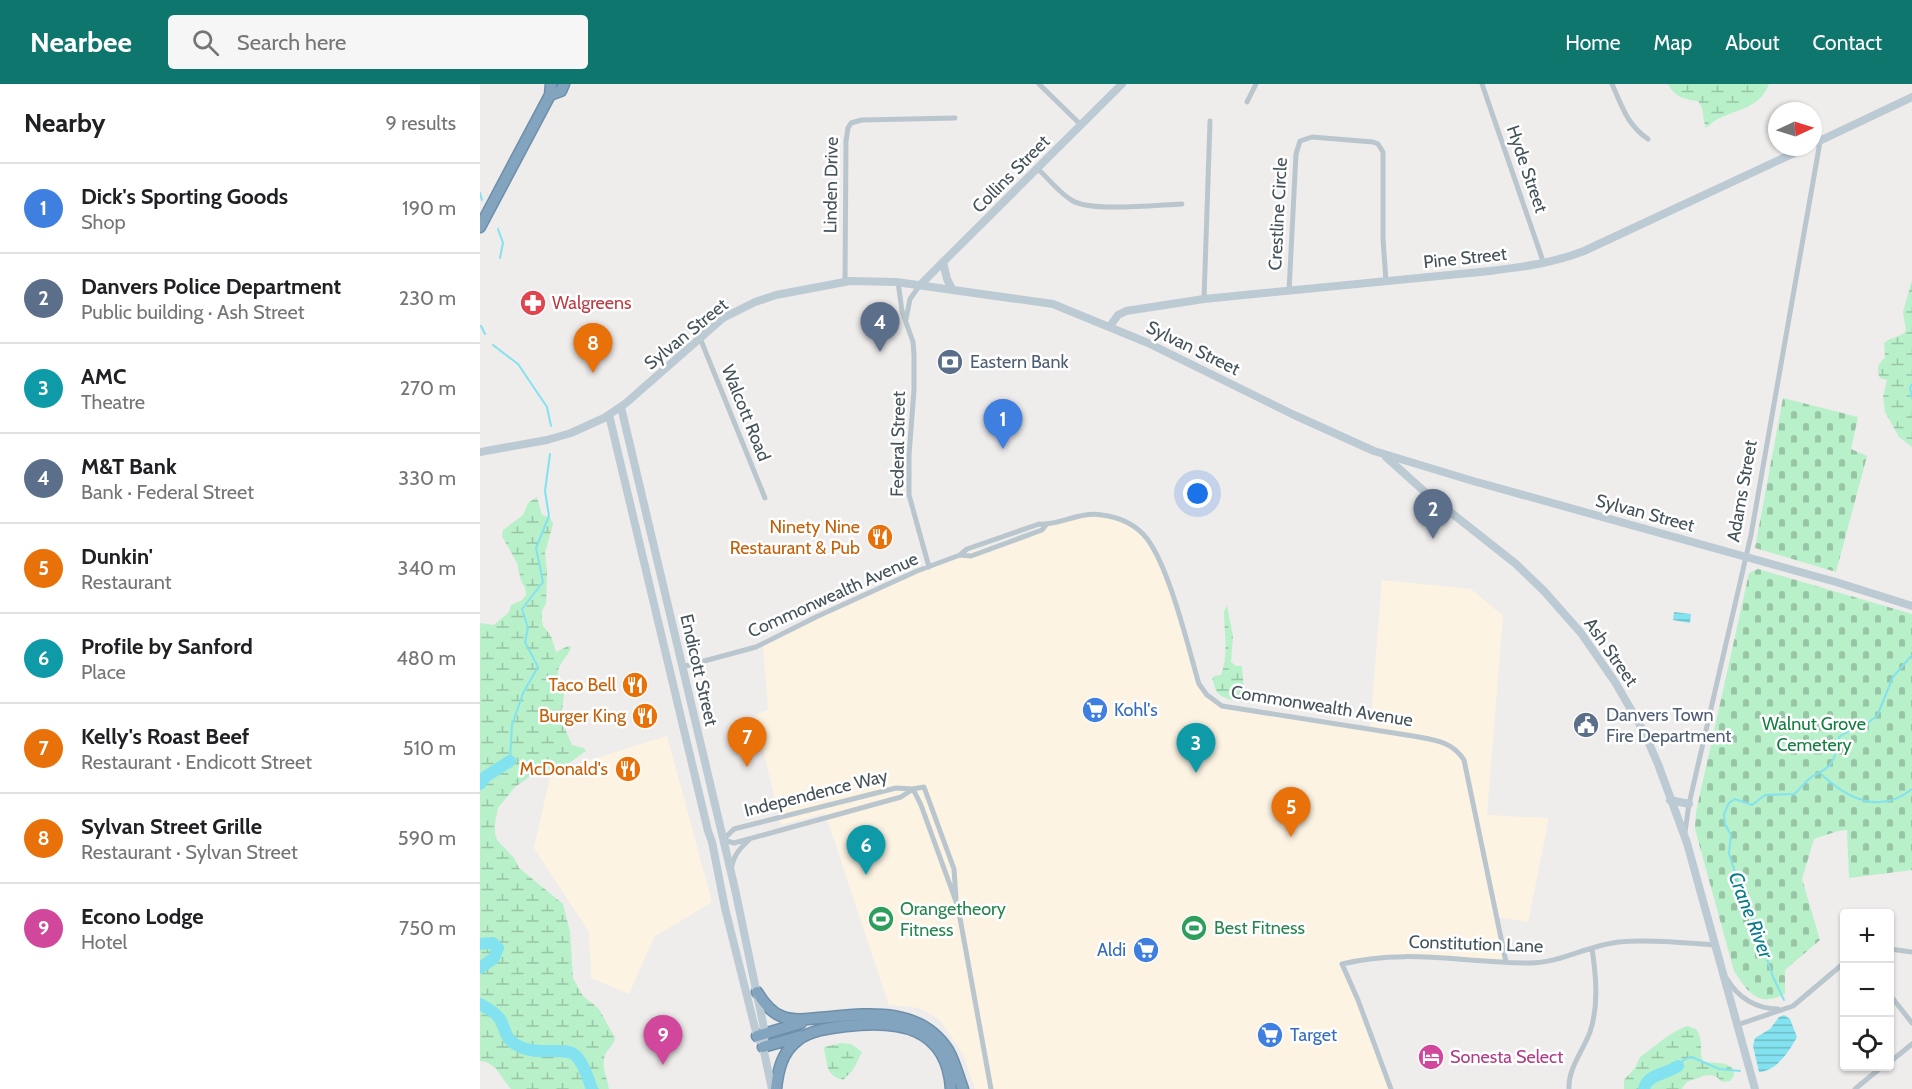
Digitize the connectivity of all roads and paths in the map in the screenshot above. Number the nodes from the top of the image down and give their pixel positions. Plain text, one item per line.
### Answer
1 (564, 84) edge
2 (1039, 84) edge
3 (1122, 84) edge
4 (1256, 84) edge
5 (1482, 84) edge
6 (1612, 84) edge
7 (550, 89) edge
8 (1912, 97) edge
9 (1247, 102) dead end
10 (954, 118) dead end
11 (1210, 121) dead end
12 (1081, 125) junction
13 (1648, 139) dead end
14 (1822, 140) edge
15 (1788, 156) edge
16 (1814, 156) edge
17 (1038, 169) junction
18 (1182, 204) dead end
19 (480, 227) edge
20 (943, 262) junction
21 (1544, 264) junction
22 (1386, 281) junction
23 (845, 282) junction
24 (898, 282) junction
25 (920, 285) junction
26 (952, 289) junction
27 (1289, 291) junction
28 (1204, 299) junction
29 (906, 321) junction
30 (1110, 326) junction
31 (700, 338) junction
32 (621, 407) junction
33 (609, 415) junction
34 (590, 424) junction
35 (613, 430) junction
36 (480, 452) edge
37 (1383, 454) junction
38 (640, 483) junction
39 (626, 486) junction
40 (765, 498) dead end
41 (1745, 557) junction
42 (930, 567) junction
43 (1912, 606) edge
44 (681, 667) junction
45 (670, 670) junction
46 (913, 789) junction
47 (1670, 800) junction
48 (1689, 804) junction
49 (750, 839) junction
50 (723, 840) junction
51 (712, 842) junction
52 (1687, 843) junction
53 (731, 872) junction
54 (956, 899) junction
55 (1715, 945) junction
56 (1592, 948) junction
57 (1894, 950) edge
58 (1912, 952) edge
59 (1506, 962) junction
60 (1840, 967) edge
61 (1722, 971) junction
62 (757, 992) junction
63 (1894, 999) edge
64 (1783, 1009) junction
65 (816, 1018) junction
66 (1912, 1023) edge
67 (1737, 1025) junction
68 (808, 1034) junction
69 (761, 1035) junction
70 (1912, 1044) edge
71 (764, 1047) junction
72 (1894, 1059) edge
73 (1877, 1071) edge
74 (774, 1089) edge
75 (951, 1089) edge
76 (963, 1089) edge
77 (991, 1089) edge
78 (1391, 1089) edge
79 (1569, 1089) edge
80 (1755, 1089) edge
81 (1855, 1089) edge

1 - 7 highway
2 - 12 street
3 - 12 main road, Collins Street
4 - 9 street
5 - 21 street, Hyde Street
6 - 13 street
7 - 19 highway
8 - 14 main road
10 - 23 street, Linden Drive
11 - 28 street
12 - 17 main road, Collins Street
15 - 21 main road, Pine Street
16 - 41 street, Adams Street
17 - 18 street
17 - 20 main road, Collins Street
20 - 25 main road, Collins Street
20 - 26 main road
21 - 22 main road, Pine Street
22 - 27 main road, Pine Street
22 - 27 street, Crestline Circle
23 - 24 main road, Sylvan Street
23 - 31 main road, Sylvan Street
24 - 25 main road, Sylvan Street
24 - 29 street, Federal Street
25 - 26 main road, Sylvan Street
25 - 29 street
26 - 30 main road, Sylvan Street
27 - 28 main road, Pine Street
28 - 30 main road, Pine Street
29 - 42 street, Federal Street
30 - 37 main road, Sylvan Street
31 - 32 main road, Sylvan Street
31 - 40 street, Walcott Road
32 - 33 main road, Sylvan Street
32 - 38 main road, Endicott Street
33 - 34 main road, Sylvan Street
33 - 35 main road, Endicott Street
34 - 35 main road
34 - 36 main road, Sylvan Street
35 - 39 main road, Endicott Street
37 - 41 main road, Sylvan Street
37 - 47 main road, Ash Street
38 - 39 main road
38 - 44 main road, Endicott Street
39 - 45 main road, Endicott Street
41 - 43 main road, Sylvan Street
41 - 48 street, Adams Street
42 - 44 street, Commonwealth Avenue
42 - 59 street, Commonwealth Avenue
44 - 45 main road
44 - 50 main road, Endicott Street
45 - 51 main road, Endicott Street
46 - 49 street, Independence Way
46 - 50 street, Independence Way
46 - 54 street, Independence Way
46 - 54 street, Independence Way
47 - 48 main road
47 - 52 main road, Ash Street
48 - 52 street, Adams Street
49 - 50 street, Independence Way
49 - 53 street, Independence Way
50 - 51 main road
50 - 53 main road, Endicott Street
51 - 69 main road, Endicott Street
52 - 55 main road, Ash Street
53 - 62 main road, Endicott Street
54 - 77 street, Independence Way
55 - 56 street, Constitution Lane
55 - 61 main road, Ash Street
56 - 59 street, Constitution Lane
56 - 79 street
57 - 58 street
59 - 78 street, Constitution Lane
60 - 64 street
61 - 64 street, Ash Street
61 - 67 main road, Ash Street
62 - 65 highway
62 - 69 main road, Endicott Street
63 - 66 street
64 - 67 street
65 - 69 highway
65 - 76 highway
67 - 80 main road, Ash Street
68 - 71 highway
68 - 74 highway
68 - 75 highway
69 - 71 main road, Endicott Street
70 - 72 street
71 - 74 main road, Endicott Street
73 - 81 street

